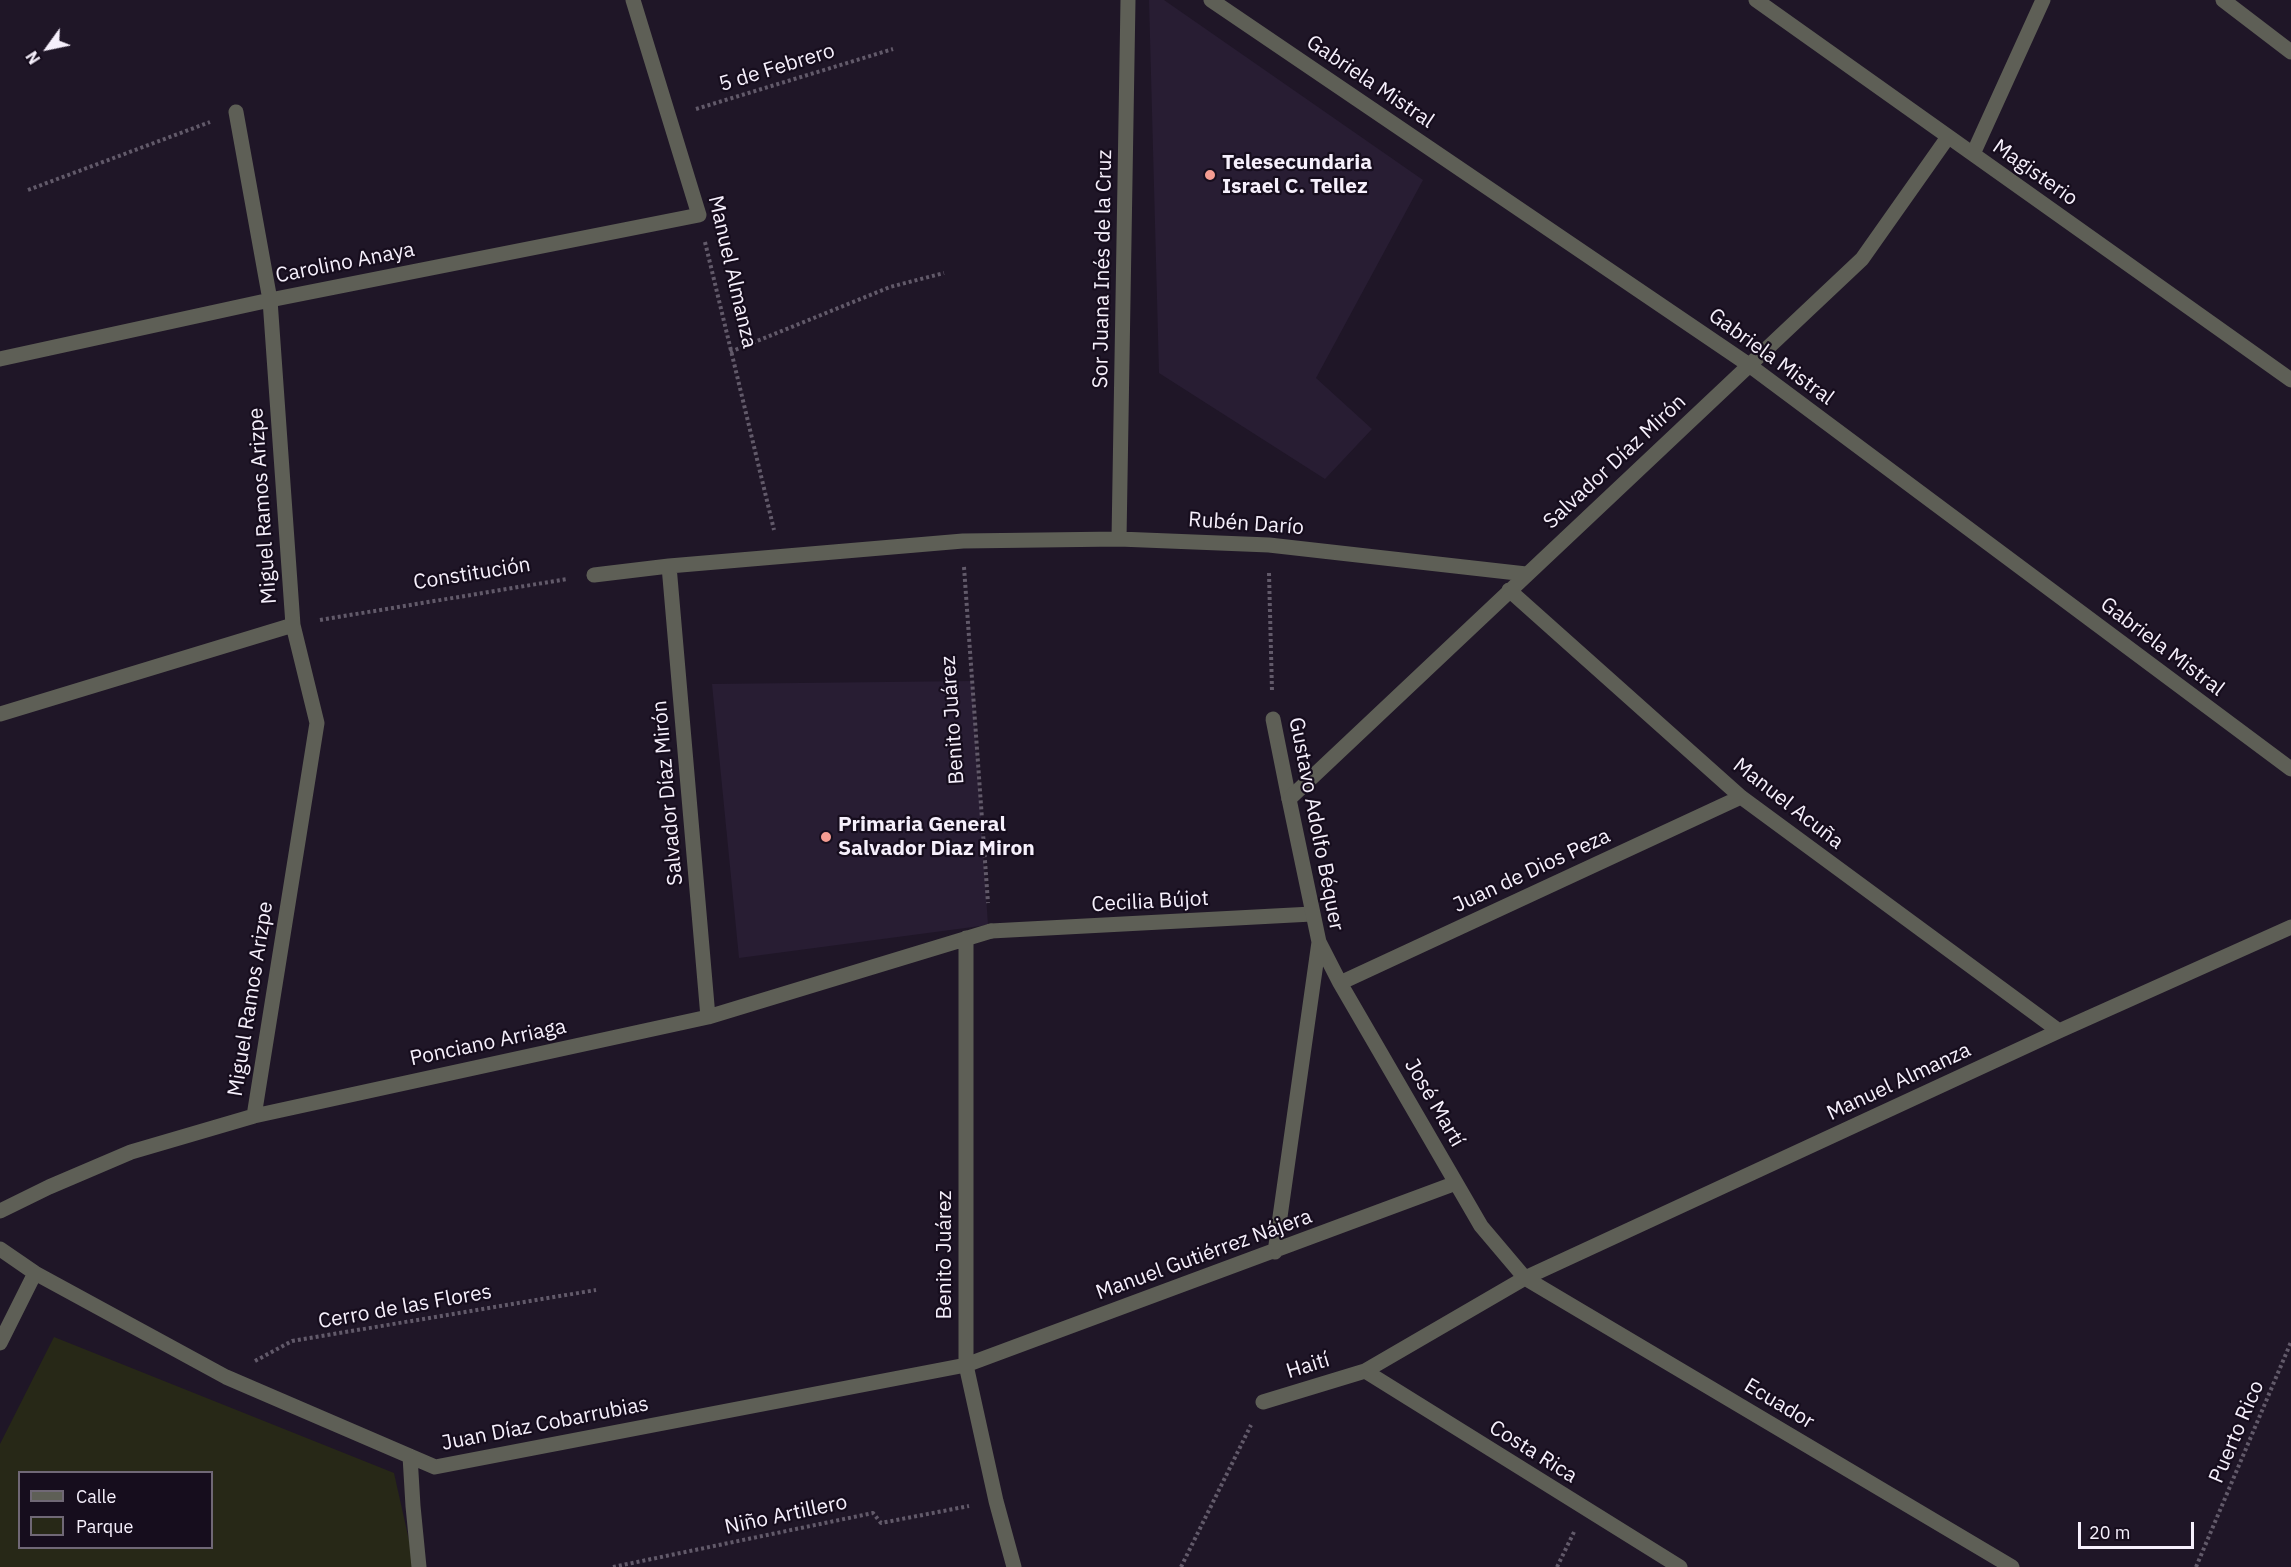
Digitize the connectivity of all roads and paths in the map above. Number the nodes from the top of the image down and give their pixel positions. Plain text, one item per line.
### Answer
1 (633, 0) edge
2 (1128, 0) edge
3 (1211, 0) edge
4 (1755, 0) edge
5 (2043, 0) edge
6 (2223, 0) edge
7 (893, 49) dead end
8 (2291, 52) edge
9 (236, 112) joint
10 (669, 117) junction
11 (1948, 137) junction
12 (1973, 154) junction
13 (28, 190) dead end
14 (699, 215) junction
15 (944, 273) dead end
16 (270, 300) junction
17 (730, 352) junction
18 (0, 359) edge
19 (1749, 365) junction
20 (2291, 380) edge
21 (1119, 539) junction
22 (963, 541) junction
23 (1269, 545) junction
24 (781, 556) junction
25 (669, 566) junction
26 (1526, 574) junction
27 (594, 575) joint
28 (1509, 590) junction
29 (293, 625) junction
30 (0, 714) edge
31 (1273, 719) joint
32 (2291, 769) edge
33 (1741, 797) junction
34 (1289, 799) junction
35 (1312, 914) junction
36 (2291, 927) edge
37 (991, 931) junction
38 (966, 938) junction
39 (1319, 942) junction
40 (1340, 982) junction
41 (708, 1017) junction
42 (2059, 1031) junction
43 (254, 1116) junction
44 (1456, 1183) junction
45 (0, 1211) edge
46 (0, 1249) edge
47 (1275, 1251) junction
48 (35, 1273) junction
49 (1525, 1278) junction
50 (596, 1290) dead end
51 (2291, 1342) edge
52 (0, 1343) edge
53 (966, 1365) junction
54 (1365, 1371) junction
55 (226, 1377) junction
56 (1263, 1402) joint
57 (410, 1456) junction
58 (996, 1501) junction
59 (1585, 1509) junction
60 (419, 1567) edge
61 (613, 1567) edge
62 (1014, 1567) edge
63 (1181, 1567) edge
64 (1557, 1567) edge
65 (1680, 1567) edge
66 (2012, 1567) edge
67 (2196, 1567) edge

1 - 10 street, Manuel Almanza
2 - 21 street, Sor Juana Inés de la Cruz
3 - 19 street, Gabriela Mistral
4 - 11 street, Magisterio
5 - 12 street
6 - 8 street
7 - 10 path, 5 de Febrero
9 - 13 path
9 - 16 street, Miguel Ramos Arizpe
10 - 14 street, Manuel Almanza
11 - 12 street, Magisterio
11 - 19 street, Salvador Díaz Mirón
12 - 20 street, Magisterio
14 - 16 street, Carolino Anaya
14 - 17 path, Manuel Almanza
15 - 17 path
16 - 18 street, Carolino Anaya
16 - 29 street, Miguel Ramos Arizpe
17 - 24 path, Manuel Almanza
19 - 26 street, Salvador Díaz Mirón
19 - 32 street, Gabriela Mistral
21 - 22 street, Rubén Darío
21 - 23 street, Rubén Darío
22 - 24 street
22 - 37 path, Benito Juárez
23 - 26 street, Rubén Darío
23 - 31 path, Gustavo Adolfo Béquer
24 - 25 street
25 - 27 street
25 - 41 street, Salvador Díaz Mirón
26 - 28 street, Salvador Díaz Mirón
27 - 29 path, Constitución
28 - 33 street, Manuel Acuña
28 - 34 street, Salvador Díaz Mirón
29 - 30 street
29 - 43 street, Miguel Ramos Arizpe
31 - 34 street, Gustavo Adolfo Béquer
33 - 40 street, Juan de Dios Peza
33 - 42 street, Manuel Acuña
34 - 35 street, Gustavo Adolfo Béquer
35 - 37 street, Cecilia Bújot
35 - 39 street, Gustavo Adolfo Béquer
36 - 42 street, Manuel Almanza
37 - 38 street, Ponciano Arriaga
38 - 41 street, Ponciano Arriaga
38 - 53 street, Benito Juárez
39 - 40 street, José Martí
39 - 47 street, Gustavo Adolfo Béquer
40 - 44 street, José Martí
41 - 43 street, Ponciano Arriaga
42 - 49 street, Manuel Almanza
43 - 45 street, Ponciano Arriaga
44 - 47 street, Manuel Gutiérrez Nájera
44 - 49 street, José Martí
46 - 48 street, Juan Díaz Cobarrubias
47 - 53 street, Manuel Gutiérrez Nájera
48 - 52 street
48 - 55 street, Juan Díaz Cobarrubias
49 - 54 street, Haití
49 - 66 street, Ecuador
50 - 55 path, Cerro de las Flores
51 - 67 path, Puerto Rico
53 - 57 street, Juan Díaz Cobarrubias
53 - 58 street, Benito Juárez
54 - 56 street, Haití
54 - 59 street, Costa Rica
55 - 57 street, Juan Díaz Cobarrubias
56 - 63 path
57 - 60 street
58 - 61 path, Niño Artillero
58 - 62 street, Benito Juárez
59 - 64 path
59 - 65 street, Costa Rica

